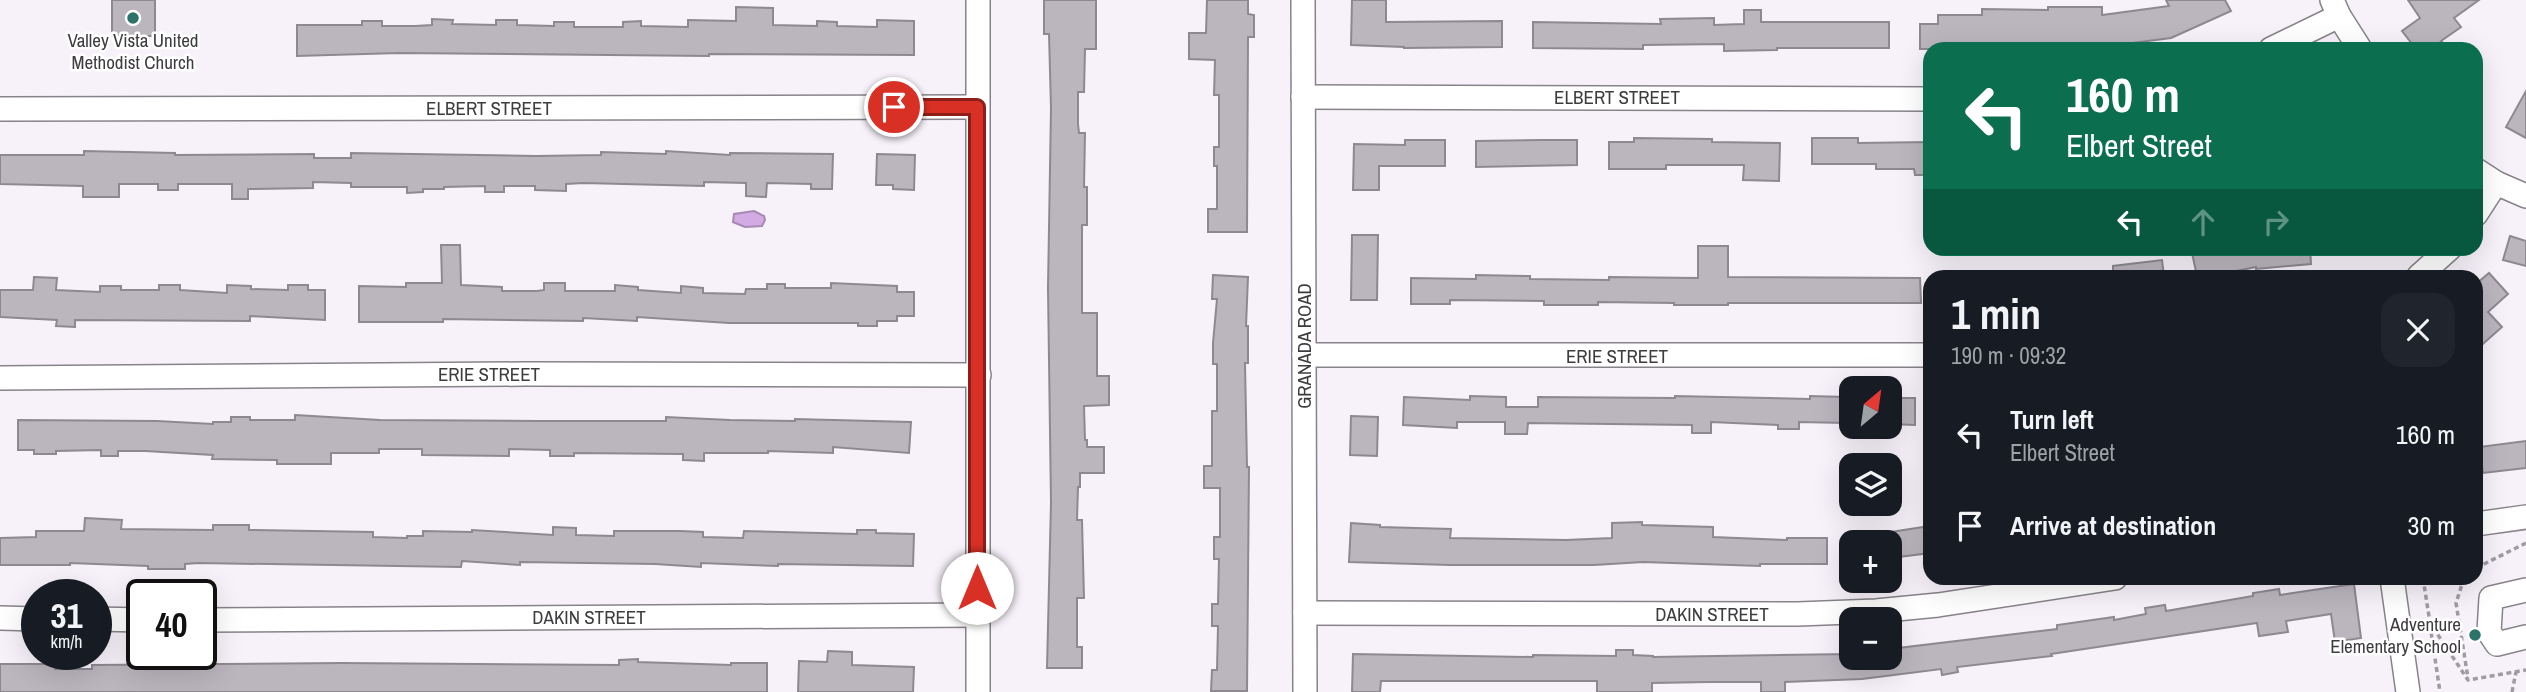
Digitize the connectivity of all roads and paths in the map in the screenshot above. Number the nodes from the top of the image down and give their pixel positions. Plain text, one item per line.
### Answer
1 (978, 0) edge
2 (1303, 0) edge
3 (2336, 8) edge
4 (2282, 42) edge
5 (2356, 42) edge
6 (1303, 97) junction
7 (1923, 99) edge
8 (977, 107) junction
9 (0, 109) edge
10 (2483, 175) edge
11 (2496, 183) junction
12 (2526, 196) edge
13 (2483, 203) edge
14 (2441, 256) edge
15 (2426, 270) edge
16 (1304, 355) junction
17 (1923, 355) edge
18 (979, 376) junction
19 (0, 378) edge
20 (2526, 517) edge
21 (2483, 523) edge
22 (2526, 543) edge
23 (2483, 564) edge
24 (2069, 585) edge
25 (2393, 585) edge
26 (2424, 585) edge
27 (2461, 585) edge
28 (2526, 590) edge
29 (1305, 613) junction
30 (977, 615) junction
31 (0, 618) edge
32 (21, 619) edge
33 (217, 620) edge
34 (2430, 623) junction
35 (2526, 637) edge
36 (2526, 670) edge
37 (2516, 672) junction
38 (2469, 680) junction
39 (978, 692) edge
40 (1305, 692) edge
41 (2408, 692) edge
42 (2440, 692) edge
43 (2512, 692) edge

1 - 8 street
2 - 6 street, GRANADA ROAD
3 - 4 street
3 - 5 street
6 - 7 street, ELBERT STREET
6 - 16 street, GRANADA ROAD
8 - 9 street, ELBERT STREET
8 - 18 street
10 - 11 street
11 - 12 street
11 - 13 street
14 - 15 street
16 - 17 street, ERIE STREET
16 - 29 street, GRANADA ROAD
18 - 19 street, ERIE STREET
18 - 30 street
20 - 21 street
22 - 23 path
24 - 29 street, DAKIN STREET
25 - 41 street
26 - 34 path
27 - 38 path
28 - 35 street
29 - 40 street, GRANADA ROAD
30 - 33 street, DAKIN STREET
30 - 39 street
31 - 32 street
34 - 38 path
34 - 42 path
36 - 37 path
37 - 38 path
37 - 43 path

